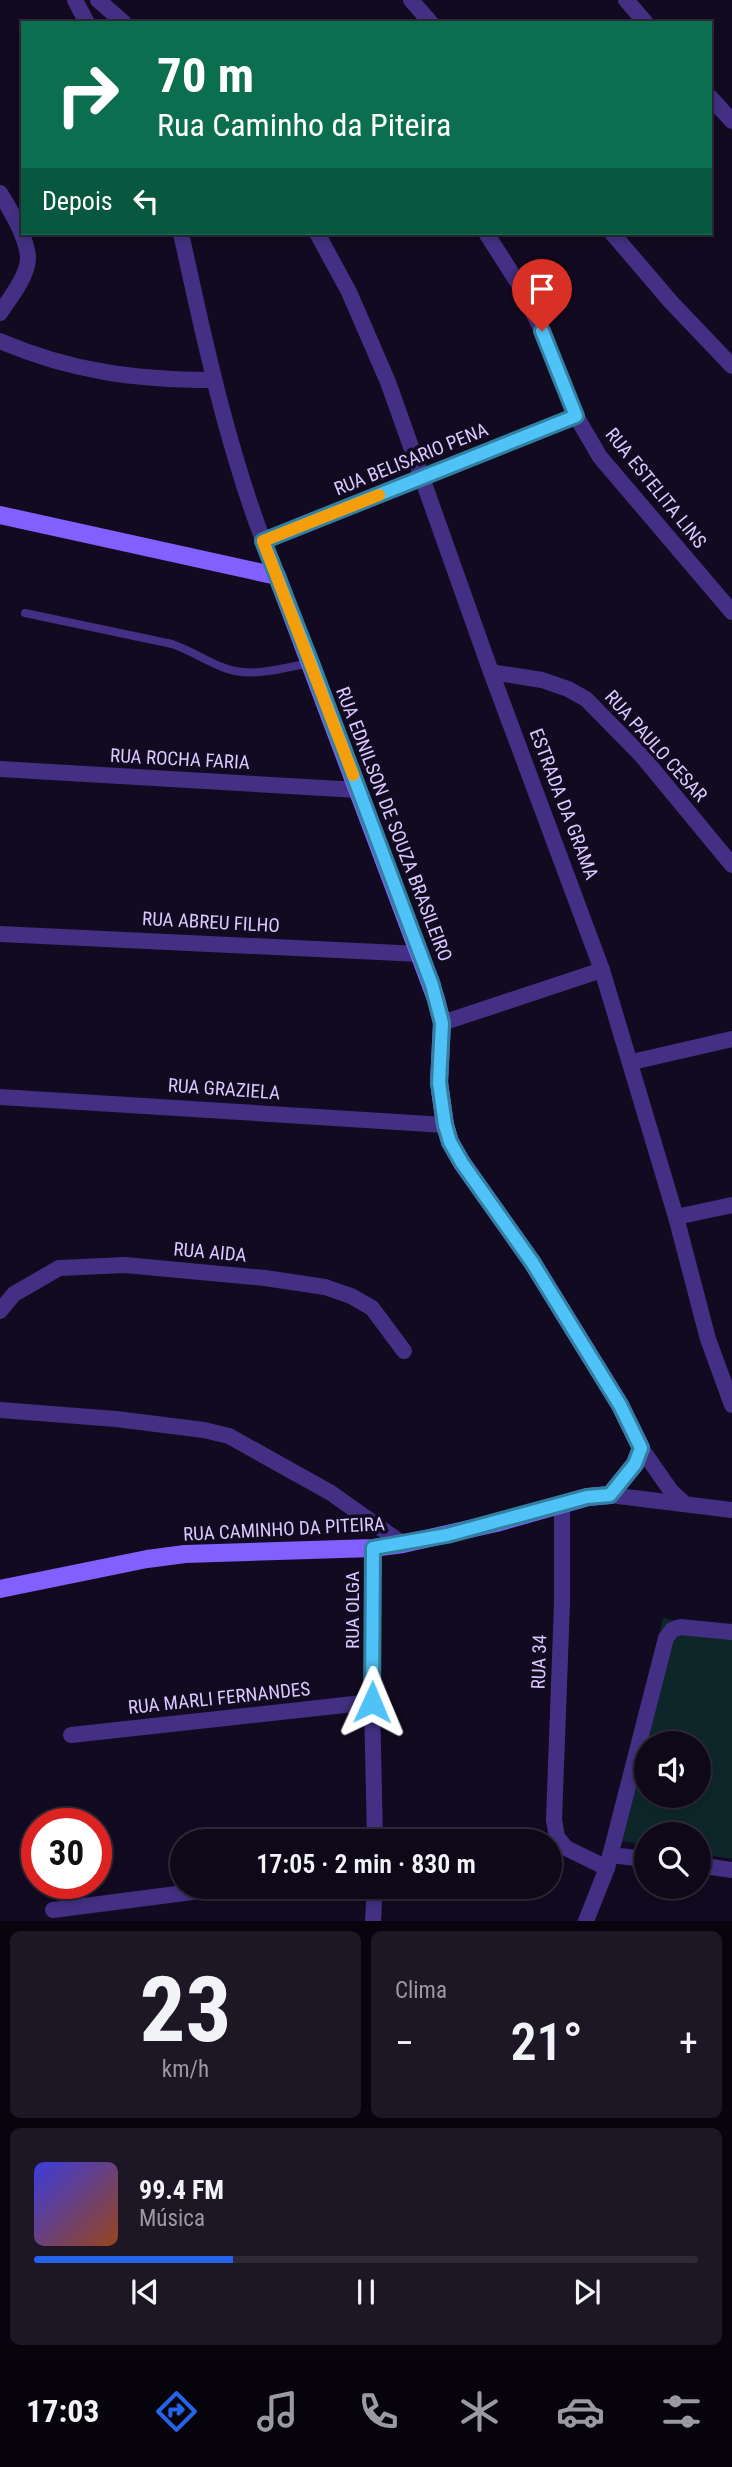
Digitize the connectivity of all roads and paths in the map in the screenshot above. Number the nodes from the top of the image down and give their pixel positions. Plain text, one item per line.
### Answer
1 (75, 0) edge
2 (98, 0) edge
3 (411, 0) edge
4 (633, 2) edge
5 (86, 21) edge
6 (122, 21) edge
7 (429, 21) edge
8 (645, 21) edge
9 (712, 99) edge
10 (732, 121) edge
11 (0, 193) edge
12 (181, 235) edge
13 (318, 235) edge
14 (492, 235) edge
15 (614, 235) edge
16 (0, 313) edge
17 (0, 341) edge
18 (732, 366) edge
19 (212, 380) junction
20 (576, 416) junction
21 (421, 478) junction
22 (0, 515) edge
23 (263, 541) junction
24 (277, 576) junction
25 (732, 612) edge
26 (25, 613) dead end
27 (311, 663) junction
28 (491, 671) junction
29 (0, 769) edge
30 (358, 790) junction
31 (732, 865) edge
32 (0, 934) edge
33 (420, 954) junction
34 (603, 970) junction
35 (442, 1023) junction
36 (732, 1039) edge
37 (632, 1062) junction
38 (0, 1097) edge
39 (445, 1125) junction
40 (732, 1205) edge
41 (677, 1217) junction
42 (0, 1311) edge
43 (404, 1351) dead end
44 (732, 1405) edge
45 (0, 1409) edge
46 (641, 1448) junction
47 (610, 1495) junction
48 (685, 1504) junction
49 (562, 1505) junction
50 (732, 1510) edge
51 (403, 1544) junction
52 (373, 1548) junction
53 (0, 1589) edge
54 (732, 1632) edge
55 (372, 1702) junction
56 (71, 1735) dead end
57 (375, 1829) edge
58 (634, 1860) edge
59 (608, 1861) junction
60 (711, 1868) edge
61 (732, 1870) edge
62 (170, 1895) edge
63 (374, 1899) edge
64 (53, 1910) dead end
65 (373, 1921) edge
66 (586, 1921) edge

1 - 5 street
2 - 6 street
3 - 7 street
4 - 8 street
9 - 10 street
11 - 16 street
12 - 19 street, RUA EDNILSON DE SOUZA BRASILEIRO
13 - 21 street, ESTRADA DA GRAMA
14 - 20 street, RUA ESTELITA LINS
15 - 18 street
17 - 19 street
19 - 23 street, RUA EDNILSON DE SOUZA BRASILEIRO
20 - 21 street, RUA BELISARIO PENA
20 - 25 street, RUA ESTELITA LINS
21 - 23 street, RUA BELISARIO PENA
21 - 28 street, ESTRADA DA GRAMA
22 - 24 street
23 - 24 street, RUA EDNILSON DE SOUZA BRASILEIRO
24 - 27 street, RUA EDNILSON DE SOUZA BRASILEIRO
26 - 27 lane
27 - 30 street, RUA EDNILSON DE SOUZA BRASILEIRO
28 - 31 street, RUA PAULO CESAR
28 - 34 street, ESTRADA DA GRAMA
29 - 30 street, RUA ROCHA FARIA
30 - 33 street, RUA EDNILSON DE SOUZA BRASILEIRO
32 - 33 street, RUA ABREU FILHO
33 - 35 street, RUA EDNILSON DE SOUZA BRASILEIRO
34 - 35 street
34 - 37 street, ESTRADA DA GRAMA
35 - 39 street, RUA EDNILSON DE SOUZA BRASILEIRO
36 - 37 street
37 - 41 street, ESTRADA DA GRAMA
38 - 39 street, RUA GRAZIELA
39 - 46 street, RUA EDNILSON DE SOUZA BRASILEIRO
40 - 41 street
41 - 44 street, ESTRADA DA GRAMA
42 - 43 street, RUA AIDA
45 - 51 street
46 - 47 street
46 - 48 street
47 - 48 street, RUA CAMINHO DA PITEIRA
47 - 49 street, RUA CAMINHO DA PITEIRA
48 - 50 street, RUA CAMINHO DA PITEIRA
49 - 51 street, RUA CAMINHO DA PITEIRA
49 - 59 street, RUA 34
51 - 52 street, RUA CAMINHO DA PITEIRA
52 - 53 street, RUA CAMINHO DA PITEIRA
52 - 55 street, RUA OLGA
54 - 59 street
55 - 56 street, RUA MARLI FERNANDES
55 - 57 street, RUA OLGA
58 - 59 street
59 - 66 street
60 - 61 street
62 - 64 street
63 - 65 street

